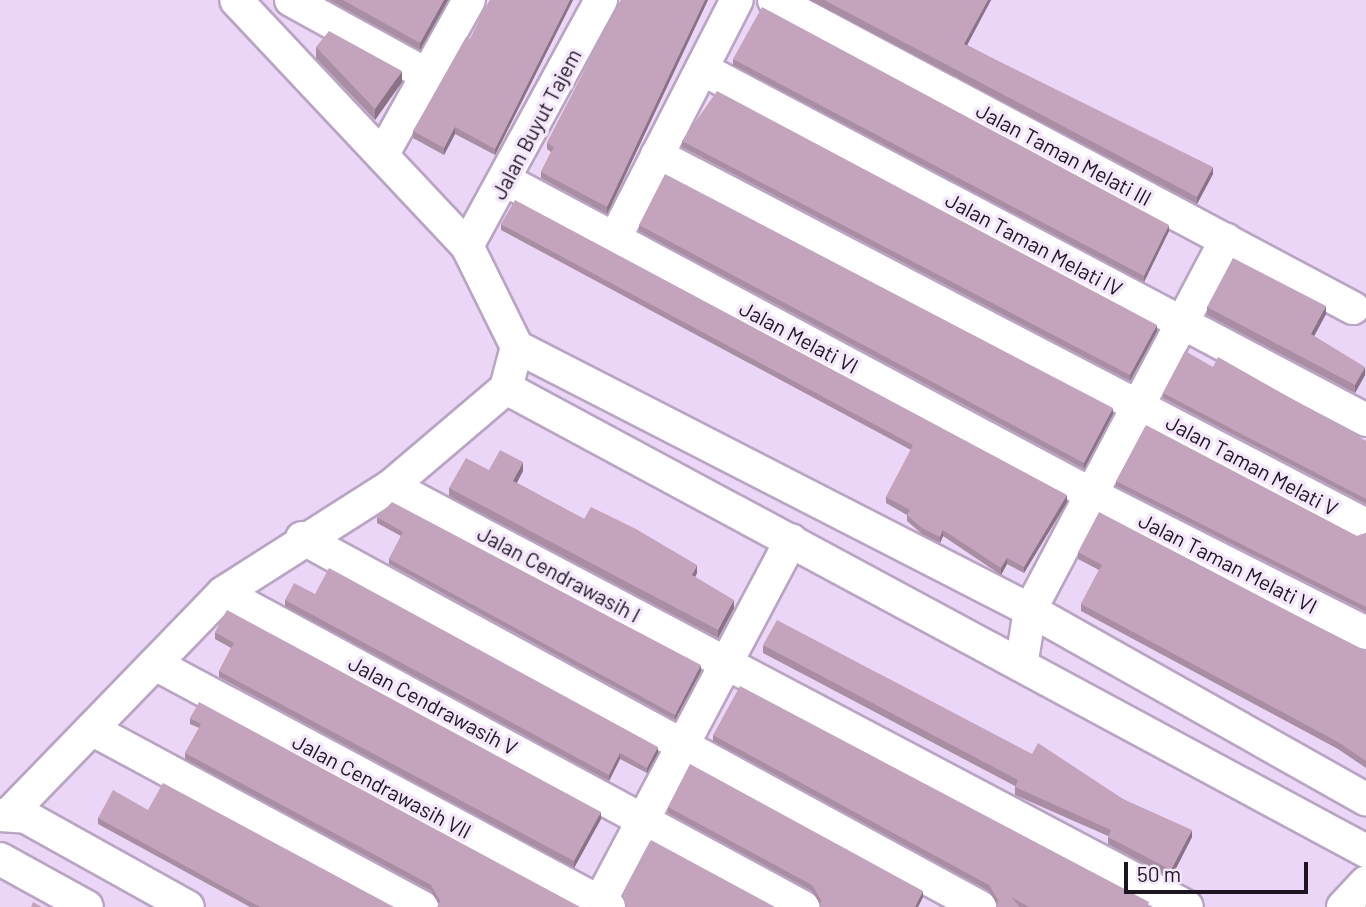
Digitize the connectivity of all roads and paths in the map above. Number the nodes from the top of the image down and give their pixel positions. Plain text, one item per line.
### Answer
1 (236, 0) edge
2 (291, 0) edge
3 (469, 0) edge
4 (601, 0) edge
5 (737, 0) edge
6 (775, 0) edge
7 (702, 69) junction
8 (429, 76) junction
9 (384, 152) junction
10 (657, 155) junction
11 (507, 181) junction
12 (615, 238) junction
13 (1226, 240) junction
14 (467, 246) junction
15 (1353, 307) dead end
16 (1182, 323) junction
17 (517, 347) junction
18 (506, 388) junction
19 (1139, 406) junction
20 (1366, 420) edge
21 (391, 485) junction
22 (1091, 494) junction
23 (1366, 525) edge
24 (302, 538) junction
25 (791, 540) junction
26 (223, 593) junction
27 (1030, 610) junction
28 (1366, 633) edge
29 (1022, 660) junction
30 (727, 662) junction
31 (155, 664) junction
32 (93, 730) junction
33 (683, 747) junction
34 (1366, 799) edge
35 (6, 814) edge
36 (644, 818) junction
37 (1366, 851) edge
38 (0, 859) edge
39 (1366, 881) edge
40 (939, 897) edge
41 (1179, 905) edge
42 (602, 906) edge
43 (88, 907) edge
44 (188, 907) edge
45 (422, 907) edge
46 (803, 907) edge
47 (980, 907) edge
48 (1343, 907) edge

1 - 9 street
2 - 8 street
3 - 8 street
4 - 11 street, Jalan Buyut Tajem
5 - 7 street
6 - 13 street, Jalan Taman Melati III
7 - 10 street
7 - 16 street, Jalan Taman Melati IV
8 - 9 street
9 - 14 street
10 - 12 street
10 - 19 street, Jalan Taman Melati V
11 - 12 street, Jalan Melati VI
11 - 14 street, Jalan Buyut Tajem
12 - 22 street, Jalan Melati VI
13 - 15 street, Jalan Taman Melati III
13 - 16 street
14 - 17 street
16 - 19 street
16 - 20 street, Jalan Taman Melati IV
17 - 18 street
17 - 27 street
18 - 21 street
18 - 25 street
19 - 22 street
19 - 23 street, Jalan Taman Melati V
21 - 24 street
21 - 30 street, Jalan Cendrawasih I
22 - 27 street
22 - 28 street, Jalan Taman Melati VI
24 - 26 street
24 - 33 street
25 - 29 street
25 - 30 street
26 - 31 street
26 - 36 street, Jalan Cendrawasih V
27 - 29 street
27 - 34 street
29 - 37 street
30 - 33 street
30 - 41 street, Jalan Cendrawasih I
31 - 32 street
31 - 42 street, Jalan Cendrawasih VII
32 - 35 street
32 - 45 street
33 - 36 street
33 - 40 street
35 - 44 street
36 - 42 street
36 - 46 street, Jalan Cendrawasih V
38 - 43 street
39 - 48 street
40 - 47 street

